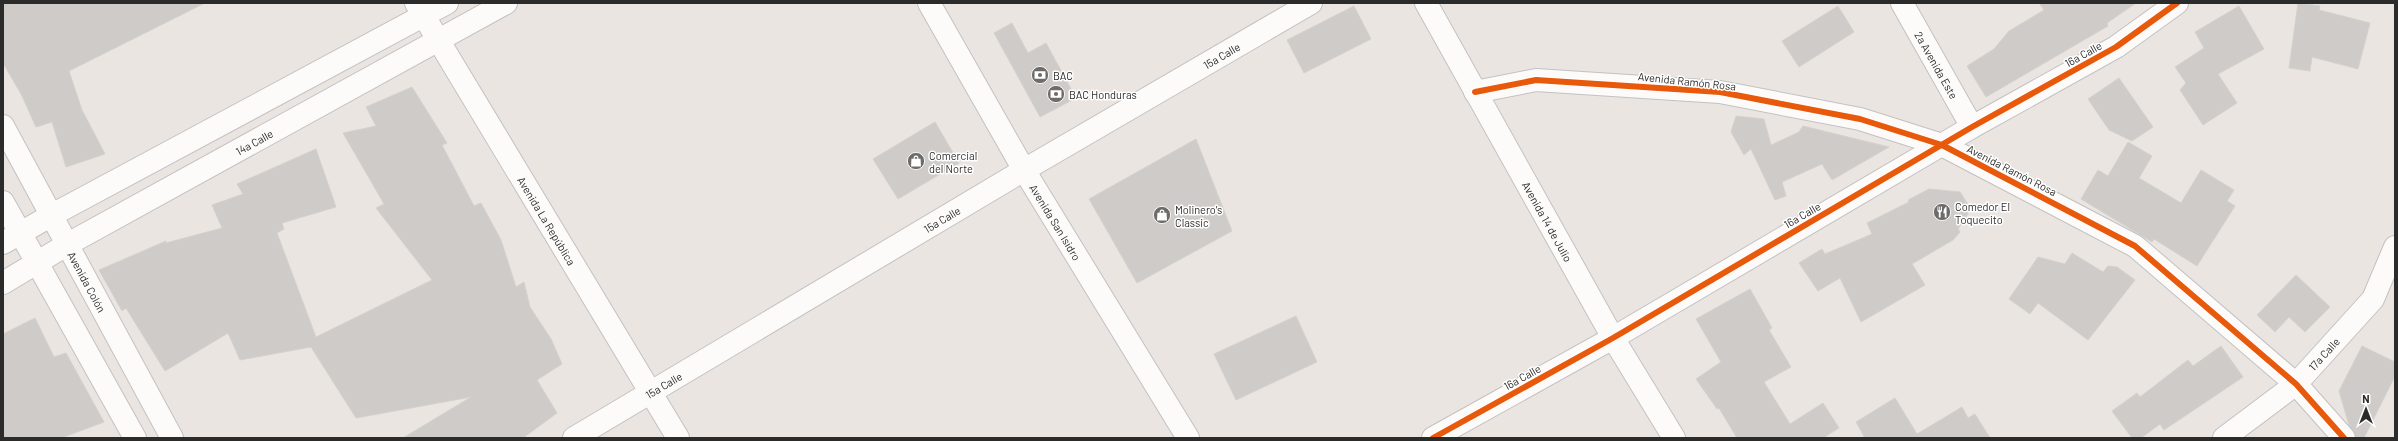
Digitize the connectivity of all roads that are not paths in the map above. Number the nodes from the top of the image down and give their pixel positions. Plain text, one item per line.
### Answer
1 (446, 3) edge
2 (506, 3) edge
3 (929, 3) edge
4 (1311, 3) edge
5 (1426, 3) edge
6 (1902, 3) edge
7 (2177, 3) edge
8 (420, 10) edge
9 (439, 42) junction
10 (1475, 92) junction
11 (3, 126) edge
12 (1972, 127) junction
13 (1942, 145) junction
14 (1024, 170) junction
15 (3, 202) edge
16 (52, 215) junction
17 (12, 238) edge
18 (68, 244) junction
19 (2395, 246) edge
20 (38, 263) junction
21 (3, 283) edge
22 (1613, 338) junction
23 (2296, 384) junction
24 (652, 393) junction
25 (135, 438) edge
26 (172, 438) edge
27 (574, 438) edge
28 (678, 438) edge
29 (1188, 438) edge
30 (1433, 438) edge
31 (1674, 438) edge
32 (2224, 438) edge
33 (2344, 438) edge

1 - 8 street
2 - 9 street, 14a Calle
3 - 14 street, Avenida San Isidro
4 - 14 street, 15a Calle
5 - 10 street, Avenida 14 de Julio
6 - 12 street, 2a Avenida Este
7 - 12 street, 16a Calle
8 - 9 street, Avenida La República
8 - 16 street
9 - 18 street, 14a Calle
9 - 24 street, Avenida La República
10 - 13 street, Avenida Ramón Rosa
10 - 22 street, Avenida 14 de Julio
11 - 16 street, Avenida Colón
12 - 13 street, 16a Calle
13 - 22 street, 16a Calle
13 - 23 street, Avenida Ramón Rosa
14 - 24 street, 15a Calle
14 - 29 street, Avenida San Isidro
15 - 17 street
16 - 17 street
16 - 18 street, Avenida Colón
17 - 20 street
18 - 20 street, 14a Calle
18 - 26 street, Avenida Colón
19 - 23 street, 17a Calle
20 - 21 street, 14a Calle
20 - 25 street
22 - 30 street, 16a Calle
22 - 31 street, Avenida 14 de Julio
23 - 32 street, 17a Calle
23 - 33 street, Avenida Ramón Rosa
24 - 27 street, 15a Calle
24 - 28 street, Avenida La República

